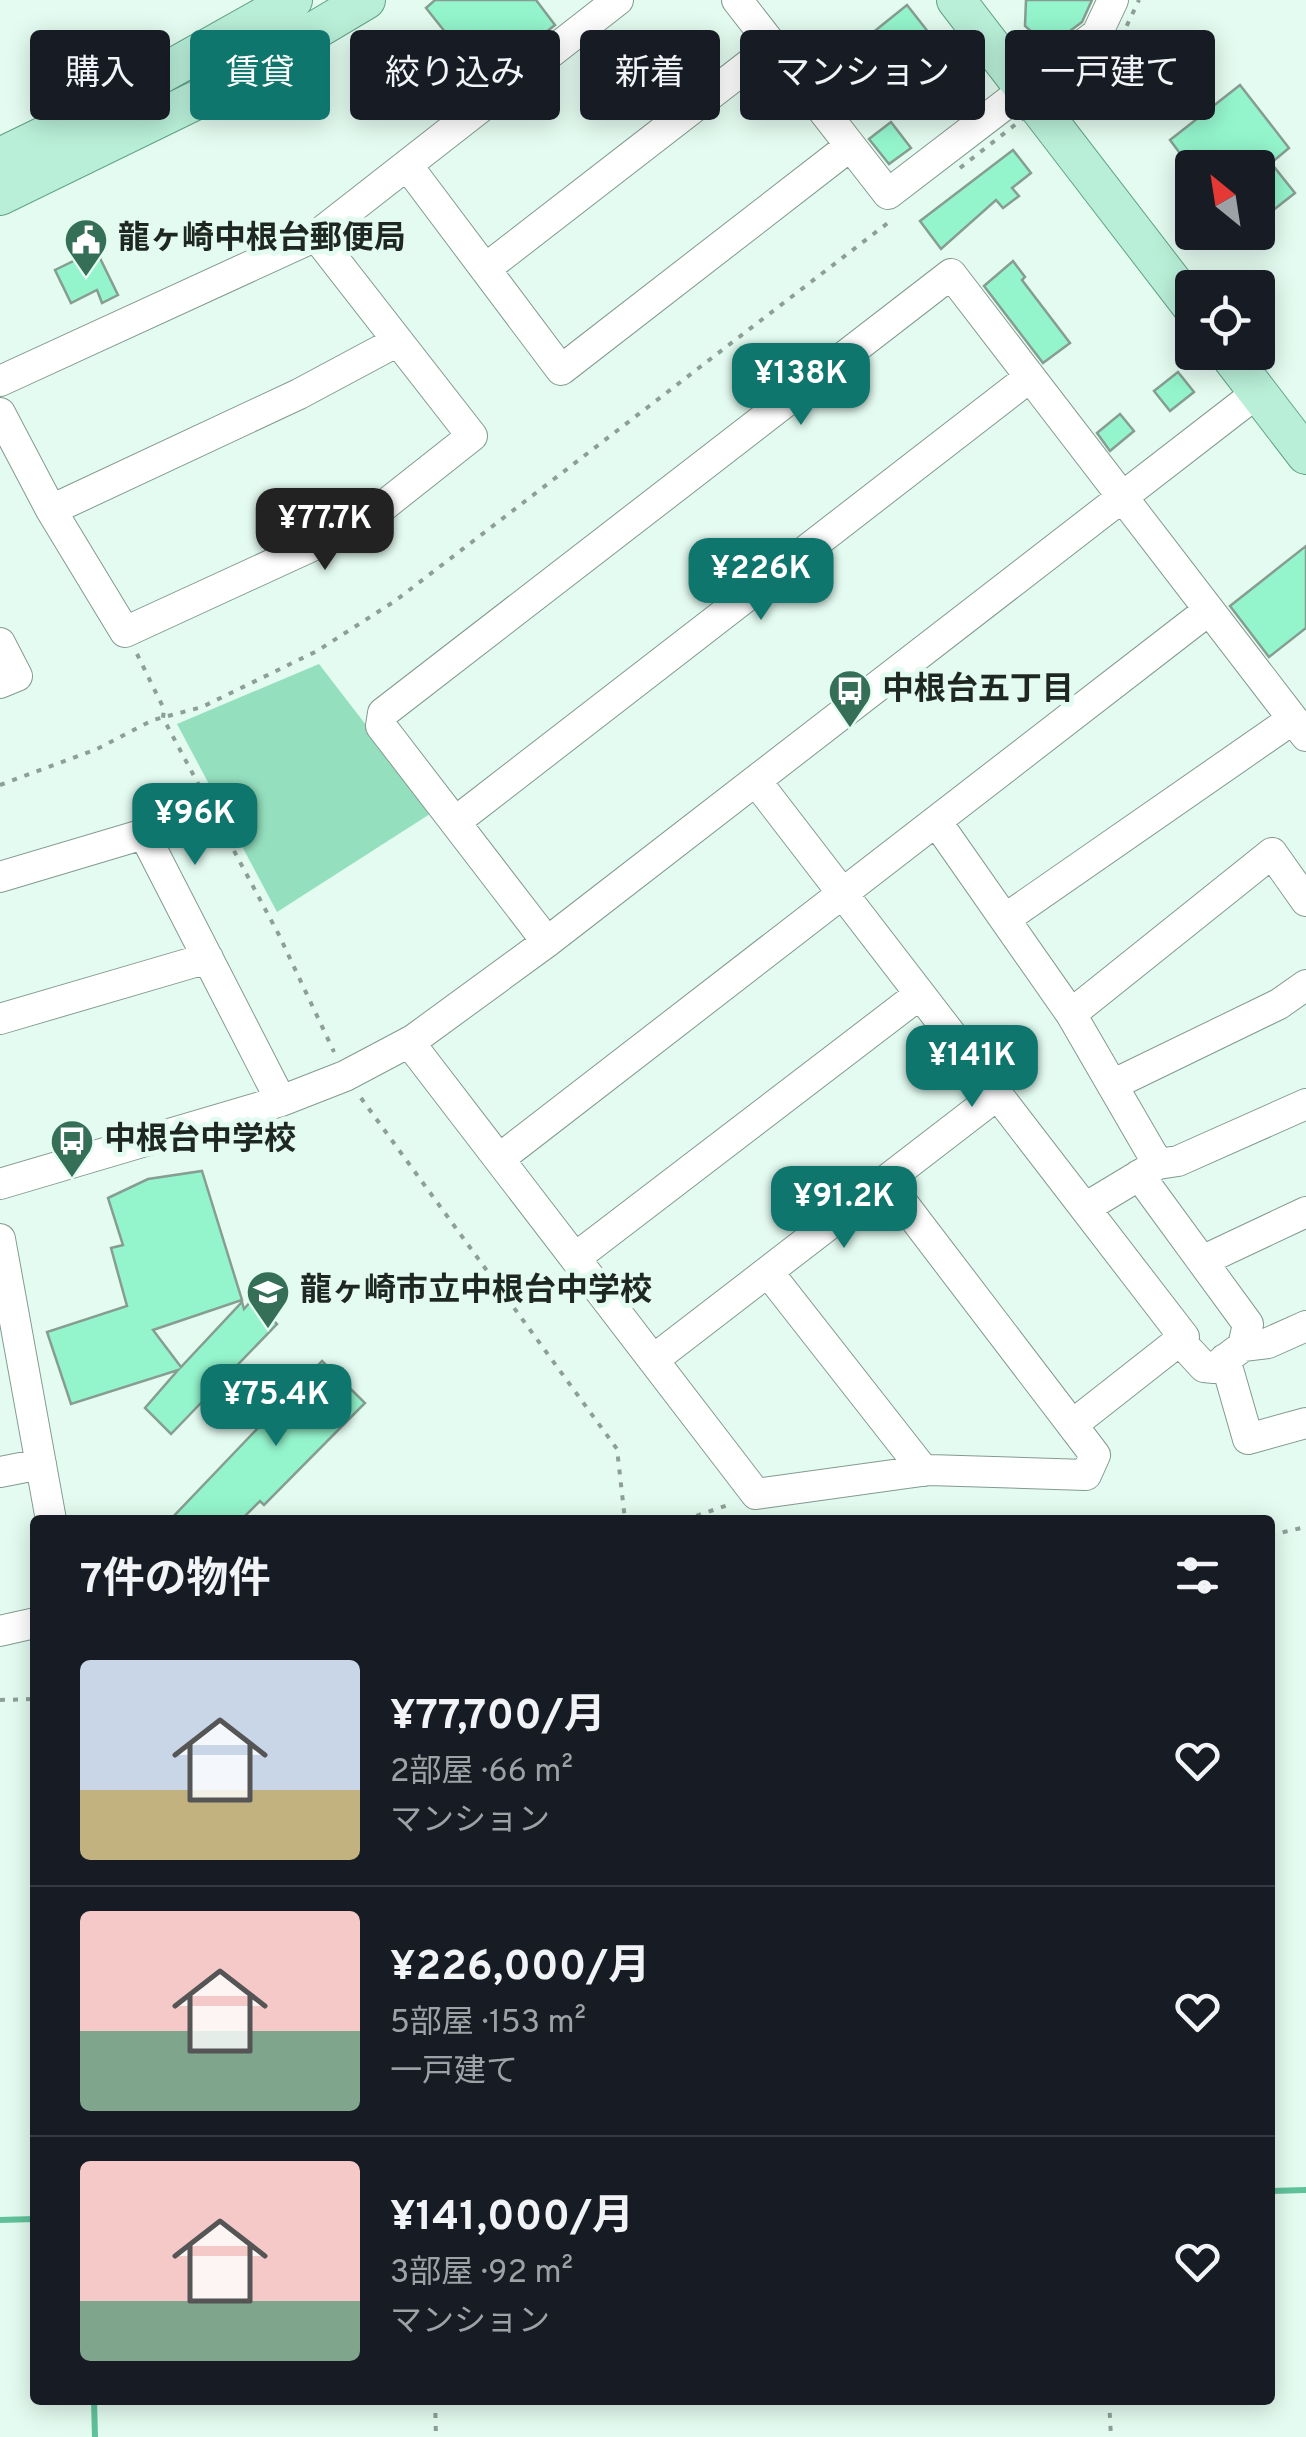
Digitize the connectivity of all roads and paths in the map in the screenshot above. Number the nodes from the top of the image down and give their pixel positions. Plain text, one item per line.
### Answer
1 (295, 0) edge
2 (366, 0) edge
3 (618, 0) edge
4 (738, 0) edge
5 (956, 0) edge
6 (1113, 0) edge
7 (1139, 0) edge
8 (314, 30) edge
9 (321, 30) edge
10 (761, 30) edge
11 (1099, 30) edge
12 (1005, 64) edge
13 (740, 72) edge
14 (190, 104) edge
15 (1005, 104) edge
16 (830, 120) edge
17 (1048, 120) edge
18 (850, 146) junction
19 (0, 157) edge
20 (406, 165) junction
21 (960, 168) dead end
22 (0, 196) edge
23 (897, 216) dead end
24 (316, 236) junction
25 (485, 268) junction
26 (1175, 285) edge
27 (398, 341) junction
28 (1241, 370) edge
29 (1030, 377) junction
30 (0, 381) edge
31 (1258, 392) junction
32 (0, 413) edge
33 (1306, 455) edge
34 (1124, 498) junction
35 (51, 510) junction
36 (1209, 610) junction
37 (125, 632) junction
38 (0, 644) edge
39 (0, 683) edge
40 (163, 718) junction
41 (1300, 728) edge
42 (756, 781) junction
43 (0, 785) edge
44 (936, 820) junction
45 (455, 822) junction
46 (0, 878) edge
47 (842, 893) junction
48 (1306, 900) edge
49 (1005, 919) junction
50 (547, 942) junction
51 (208, 958) junction
52 (1306, 985) edge
53 (920, 994) junction
54 (1072, 1014) junction
55 (0, 1019) edge
56 (410, 1042) junction
57 (345, 1076) junction
58 (1112, 1085) junction
59 (998, 1095) junction
60 (280, 1101) junction
61 (1306, 1104) edge
62 (499, 1159) junction
63 (1148, 1170) junction
64 (886, 1181) junction
65 (0, 1184) edge
66 (1084, 1208) junction
67 (1306, 1212) edge
68 (0, 1239) edge
69 (575, 1258) junction
70 (1204, 1260) junction
71 (768, 1272) junction
72 (1306, 1326) edge
73 (1180, 1341) junction
74 (9, 1342) edge
75 (1234, 1352) junction
76 (653, 1360) junction
77 (1306, 1423) edge
78 (1072, 1426) junction
79 (41, 1464) junction
80 (924, 1471) junction
81 (0, 1472) edge
82 (756, 1494) junction
83 (50, 1515) edge
84 (624, 1515) edge
85 (698, 1515) edge
86 (1306, 1527) edge
87 (1275, 1534) edge
88 (30, 1624) edge
89 (0, 1632) edge
90 (30, 1699) edge
91 (0, 1700) edge
92 (435, 2405) edge
93 (1109, 2405) edge
94 (436, 2437) edge
95 (1111, 2437) edge

1 - 8 street
1 - 19 main road
2 - 9 main road
3 - 20 street
4 - 10 street
5 - 12 main road
6 - 11 street
7 - 21 path, bridge
13 - 25 street
14 - 22 main road
15 - 18 street
16 - 18 street
17 - 26 main road
18 - 25 street
20 - 24 street
20 - 25 street
23 - 40 path
24 - 27 street
24 - 30 street
27 - 35 street
27 - 37 street
28 - 31 main road
29 - 34 street
29 - 45 street
29 - 45 street
31 - 33 main road
31 - 34 street
32 - 35 street
34 - 36 street
34 - 42 street
35 - 37 street
36 - 41 street
36 - 44 street
37 - 40 path
38 - 39 street
40 - 43 path
40 - 57 path
41 - 49 street
42 - 47 street
42 - 50 street
44 - 47 street
44 - 49 street
45 - 50 street
46 - 51 street
47 - 53 street
47 - 62 street
48 - 54 street
49 - 54 street
50 - 56 street
51 - 55 street
51 - 60 street
52 - 58 street
53 - 59 street
53 - 69 street
54 - 58 street
56 - 57 street
56 - 62 street
57 - 60 street
57 - 84 path
58 - 63 street
59 - 64 street
59 - 66 street
60 - 65 street
61 - 63 street
62 - 69 street
63 - 66 street
63 - 70 street
64 - 71 street
64 - 78 street
66 - 73 street
67 - 70 street
68 - 74 street
69 - 76 street
70 - 75 street
71 - 76 street
71 - 80 street
72 - 75 street
73 - 75 street
73 - 78 street
74 - 79 street
75 - 77 street
76 - 82 street
78 - 80 street
79 - 81 street
79 - 83 street
80 - 82 street
82 - 85 path
86 - 87 path
88 - 89 street
90 - 91 path
92 - 94 path
93 - 95 path

